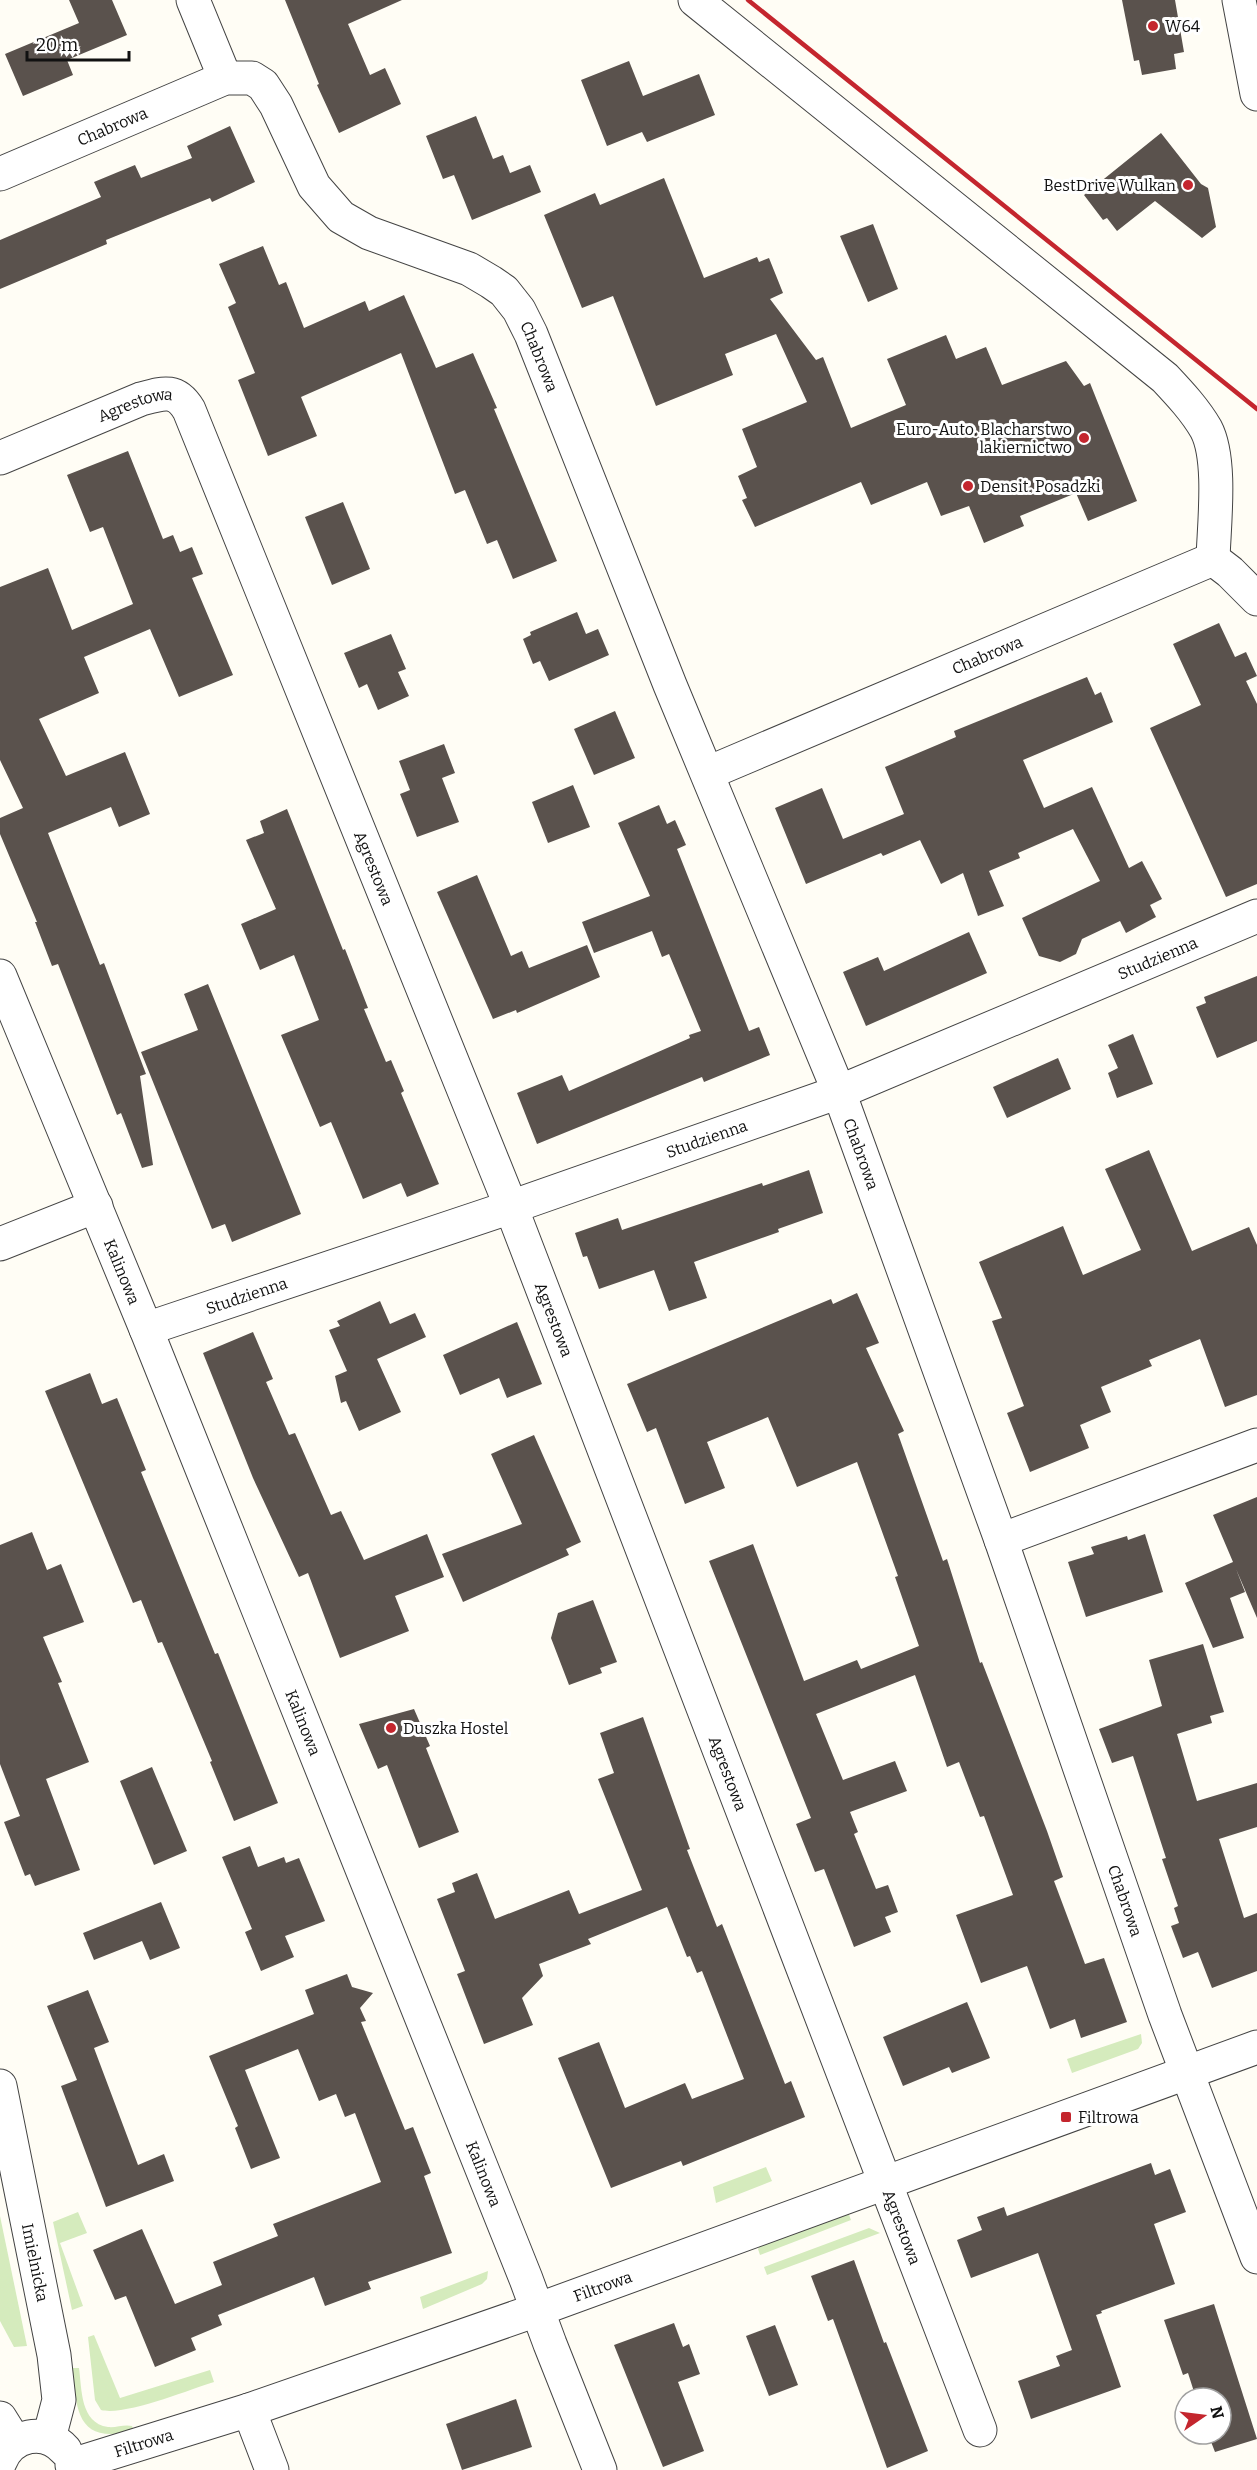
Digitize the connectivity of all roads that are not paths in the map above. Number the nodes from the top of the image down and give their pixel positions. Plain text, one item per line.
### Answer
1 (193, 0) edge
2 (695, 0) edge
3 (1239, 0) edge
4 (1253, 53) edge
5 (225, 78) junction
6 (1257, 94) edge
7 (0, 174) edge
8 (0, 458) edge
9 (1213, 560) junction
10 (1257, 599) edge
11 (708, 774) junction
12 (1257, 916) edge
13 (0, 976) edge
14 (839, 1092) junction
15 (96, 1206) junction
16 (511, 1207) junction
17 (0, 1244) edge
18 (146, 1329) junction
19 (1257, 1445) edge
20 (1001, 1540) junction
21 (1257, 2047) edge
22 (1186, 2073) junction
23 (0, 2086) edge
24 (887, 2183) junction
25 (1257, 2257) edge
26 (537, 2310) junction
27 (249, 2410) junction
28 (980, 2430) dead end
29 (49, 2438) junction
30 (5, 2440) edge
31 (72, 2467) edge
32 (272, 2470) edge
33 (600, 2470) edge

1 - 5 street
2 - 9 street
3 - 4 street
4 - 6 street
5 - 7 street, Chabrowa
5 - 11 street, Chabrowa
8 - 16 street, Agrestowa
9 - 10 street
9 - 11 street, Chabrowa
11 - 14 street, Chabrowa
12 - 14 street, Studzienna
13 - 15 street, Kalinowa
14 - 16 street, Studzienna
14 - 20 street, Chabrowa
15 - 17 street
15 - 18 street, Kalinowa
16 - 18 street, Studzienna
16 - 24 street, Agrestowa
18 - 26 street, Kalinowa
19 - 20 street
20 - 22 street, Chabrowa
21 - 22 street, Filtrowa
22 - 24 street, Filtrowa
22 - 25 street, Chabrowa
23 - 29 street, Imielnicka
24 - 26 street, Filtrowa
24 - 28 street, Agrestowa
26 - 27 street, Filtrowa
26 - 33 street, Kalinowa
27 - 31 street, Filtrowa
27 - 32 street
29 - 30 street
29 - 31 street

